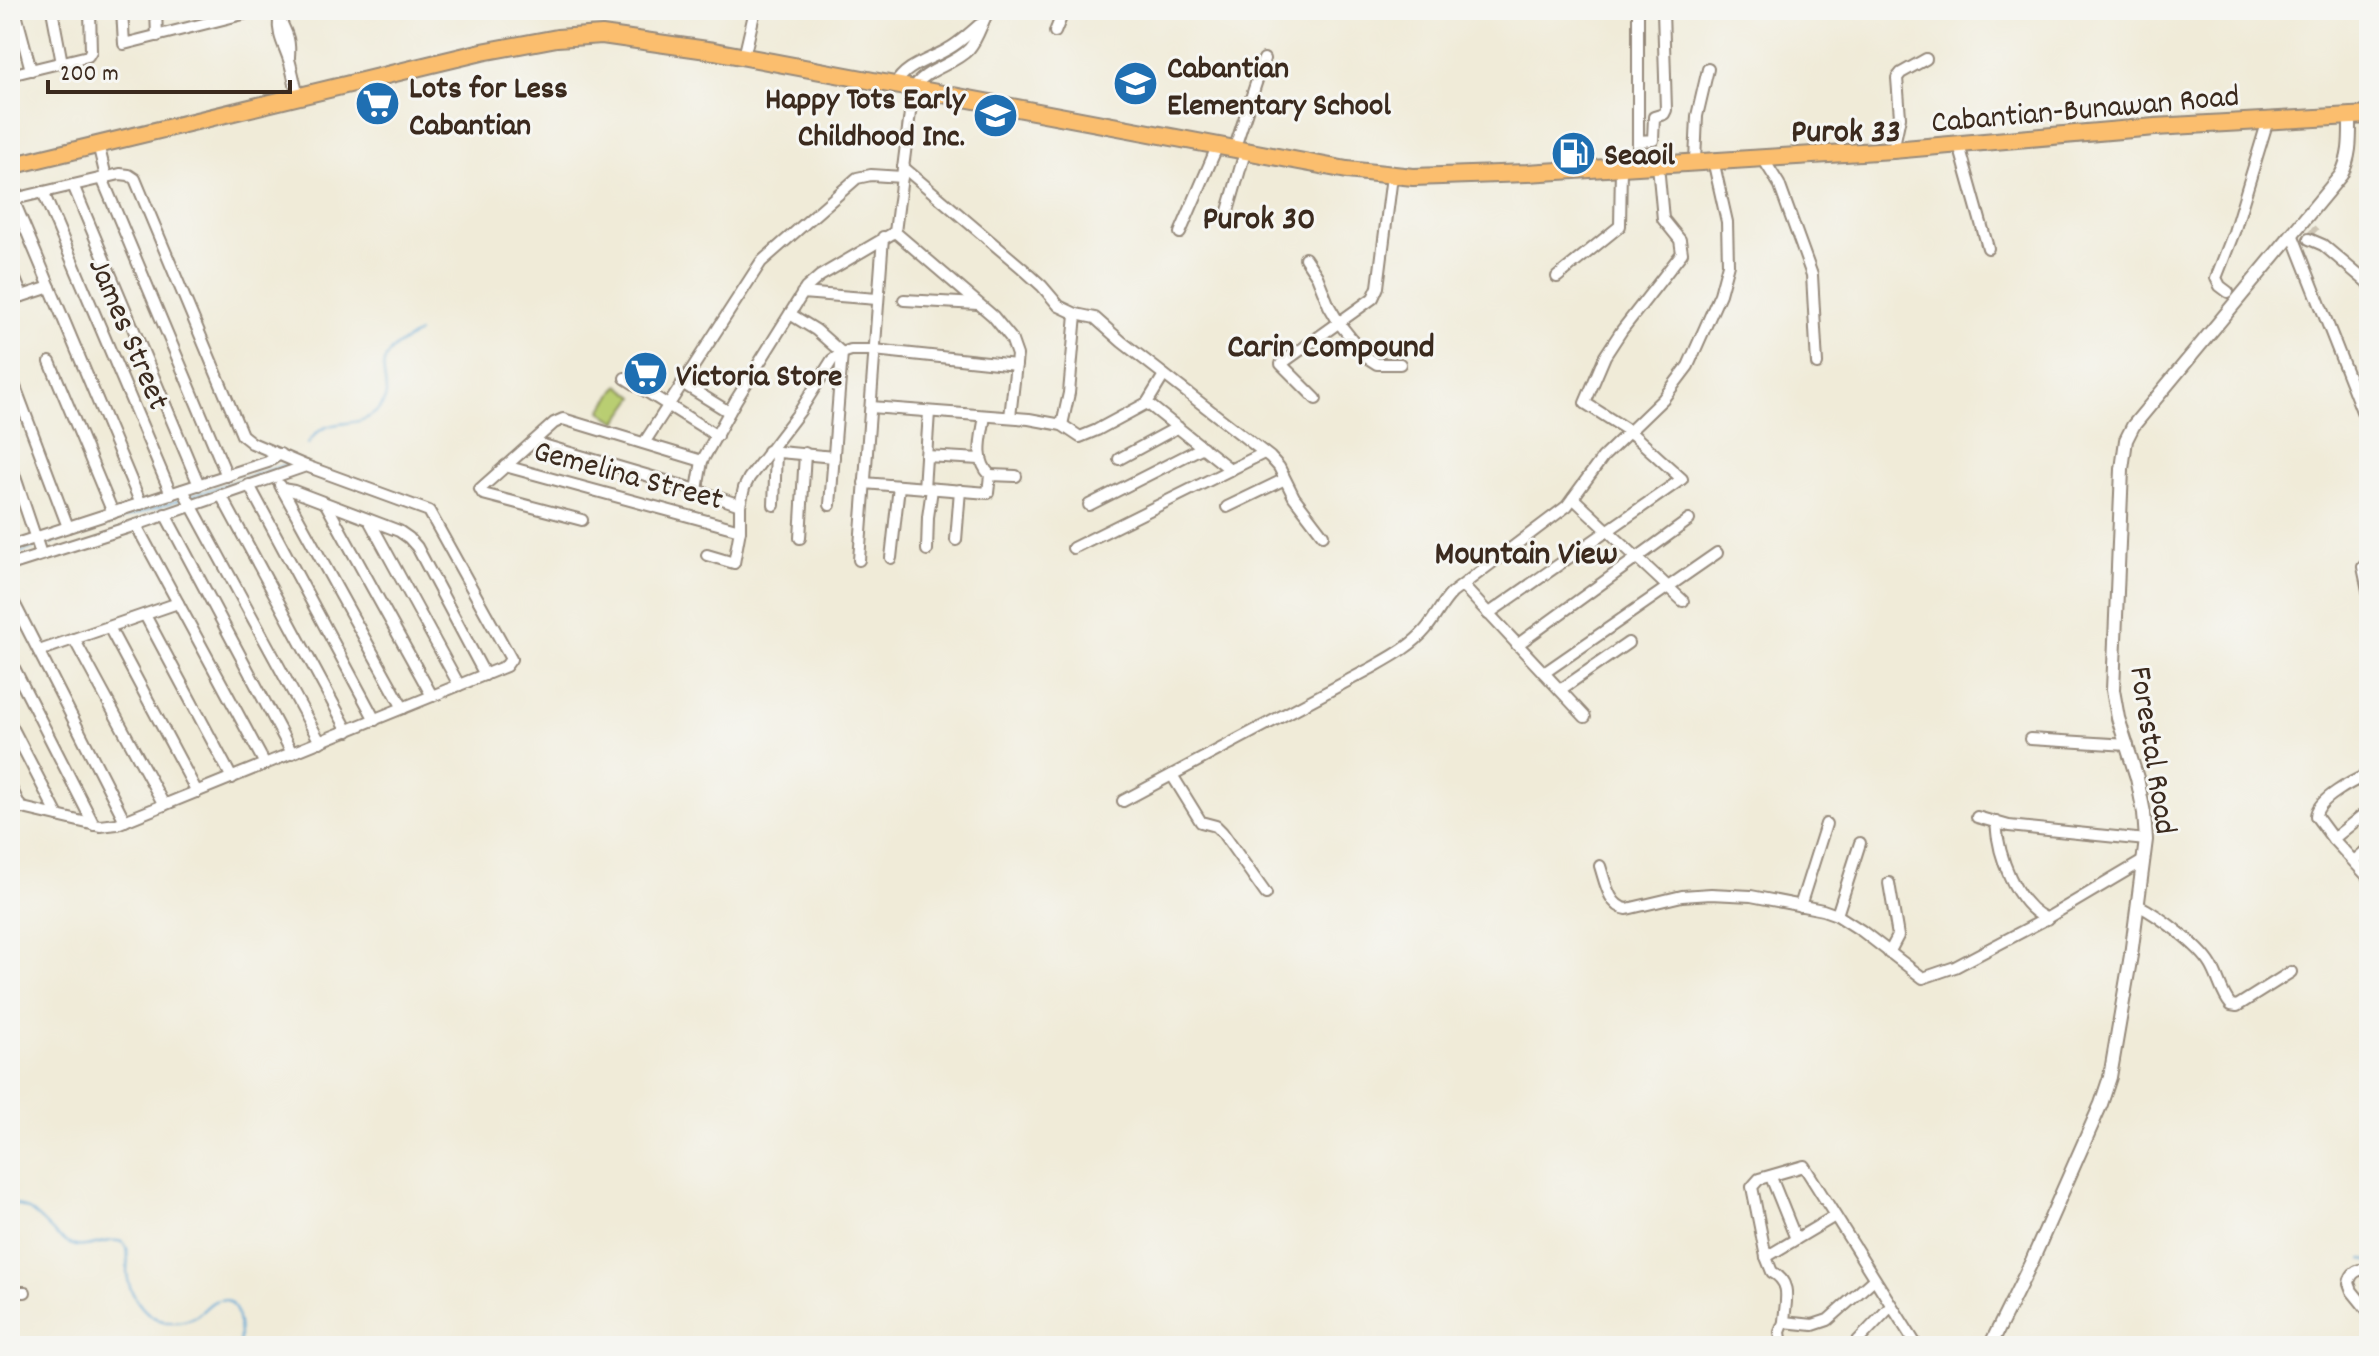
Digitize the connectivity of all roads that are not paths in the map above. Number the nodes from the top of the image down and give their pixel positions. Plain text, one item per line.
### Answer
1 (15, 10) edge
2 (52, 10) edge
3 (90, 10) edge
4 (122, 10) edge
5 (156, 10) edge
6 (259, 10) edge
7 (989, 10) edge
8 (1064, 10) edge
9 (1663, 10) edge
10 (753, 11) edge
11 (243, 12) edge
12 (278, 14) edge
13 (1638, 14) dead end
14 (981, 24) junction
15 (1055, 32) dead end
16 (157, 36) junction
17 (744, 57) junction
18 (932, 57) junction
19 (1264, 59) dead end
20 (1926, 59) dead end
21 (62, 63) junction
22 (1708, 69) dead end
23 (31, 70) junction
24 (938, 70) junction
25 (10, 75) edge
26 (895, 85) junction
27 (913, 89) junction
28 (298, 96) junction
29 (2369, 115) edge
30 (2350, 117) junction
31 (2268, 120) junction
32 (1639, 141) junction
33 (98, 144) junction
34 (1959, 145) junction
35 (1232, 149) junction
36 (1893, 150) junction
37 (1762, 157) junction
38 (1713, 160) junction
39 (1695, 161) junction
40 (1658, 165) junction
41 (10, 166) edge
42 (1638, 166) junction
43 (1621, 167) junction
44 (902, 172) junction
45 (1392, 176) junction
46 (104, 178) junction
47 (73, 185) junction
48 (43, 192) junction
49 (12, 200) edge
50 (1228, 211) dead end
51 (895, 232) junction
52 (2305, 232) junction
53 (1180, 233) dead end
54 (883, 237) junction
55 (1988, 248) dead end
56 (1305, 258) dead end
57 (10, 267) edge
58 (1557, 277) dead end
59 (2369, 284) edge
60 (50, 287) junction
61 (2228, 292) dead end
62 (802, 293) junction
63 (22, 296) junction
64 (877, 299) junction
65 (10, 300) edge
66 (904, 300) dead end
67 (978, 304) junction
68 (790, 314) junction
69 (1076, 314) junction
70 (1339, 323) junction
71 (874, 350) junction
72 (842, 353) junction
73 (50, 362) dead end
74 (1400, 364) dead end
75 (1817, 364) dead end
76 (1016, 365) junction
77 (1164, 375) junction
78 (11, 376) edge
79 (625, 378) dead end
80 (682, 383) junction
81 (1316, 399) dead end
82 (1147, 403) junction
83 (668, 405) junction
84 (871, 407) junction
85 (729, 412) junction
86 (929, 412) junction
87 (985, 416) junction
88 (1010, 417) junction
89 (1062, 425) junction
90 (1178, 427) junction
91 (2369, 429) edge
92 (1629, 431) junction
93 (717, 436) junction
94 (533, 442) junction
95 (644, 443) junction
96 (1203, 447) junction
97 (772, 452) junction
98 (805, 453) junction
99 (1264, 453) junction
100 (280, 454) junction
101 (926, 456) junction
102 (834, 457) junction
103 (980, 459) junction
104 (1119, 459) dead end
105 (702, 461) junction
106 (10, 462) edge
107 (306, 466) junction
108 (505, 466) junction
109 (1231, 470) junction
110 (990, 475) junction
111 (227, 476) junction
112 (276, 476) junction
113 (1016, 476) dead end
114 (1283, 480) junction
115 (864, 483) junction
116 (199, 485) junction
117 (249, 485) junction
118 (899, 486) junction
119 (928, 488) junction
120 (282, 489) junction
121 (183, 490) junction
122 (697, 490) junction
123 (960, 490) junction
124 (171, 494) junction
125 (221, 495) junction
126 (1573, 498) junction
127 (141, 504) junction
128 (326, 504) junction
129 (191, 505) junction
130 (740, 505) junction
131 (774, 505) dead end
132 (830, 505) dead end
133 (1089, 505) dead end
134 (1227, 507) dead end
135 (113, 513) junction
136 (165, 514) junction
137 (369, 520) junction
138 (582, 520) dead end
139 (1689, 520) dead end
140 (136, 525) junction
141 (68, 527) junction
142 (740, 530) junction
143 (1606, 530) junction
144 (1323, 535) dead end
145 (36, 538) junction
146 (800, 538) dead end
147 (956, 540) dead end
148 (10, 546) edge
149 (1073, 548) dead end
150 (927, 550) dead end
151 (1717, 553) dead end
152 (41, 554) junction
153 (707, 555) dead end
154 (1635, 557) junction
155 (891, 558) dead end
156 (859, 560) dead end
157 (2369, 561) edge
158 (10, 565) edge
159 (1463, 586) junction
160 (1669, 588) junction
161 (10, 595) edge
162 (2369, 595) edge
163 (1683, 601) dead end
164 (178, 603) junction
165 (1488, 614) junction
166 (145, 615) junction
167 (109, 627) junction
168 (74, 639) junction
169 (1628, 643) dead end
170 (1517, 645) junction
171 (39, 651) junction
172 (10, 660) edge
173 (1544, 673) junction
174 (485, 675) junction
175 (459, 685) junction
176 (1560, 690) junction
177 (432, 696) junction
178 (403, 708) junction
179 (1585, 717) dead end
180 (375, 720) junction
181 (10, 723) edge
182 (348, 731) junction
183 (2030, 739) dead end
184 (320, 742) junction
185 (2128, 745) junction
186 (292, 753) junction
187 (265, 764) junction
188 (2369, 774) edge
189 (1172, 775) junction
190 (232, 778) junction
191 (10, 786) edge
192 (197, 792) junction
193 (1123, 801) dead end
194 (164, 805) junction
195 (16, 806) edge
196 (2369, 810) edge
197 (58, 816) junction
198 (1977, 817) dead end
199 (125, 821) junction
200 (1996, 822) junction
201 (1826, 824) dead end
202 (94, 825) junction
203 (2333, 839) junction
204 (2146, 840) junction
205 (1860, 843) dead end
206 (2369, 848) edge
207 (2143, 861) junction
208 (2354, 861) junction
209 (1600, 866) dead end
210 (2369, 878) edge
211 (1889, 883) dead end
212 (1266, 894) dead end
213 (2138, 905) junction
214 (1800, 906) junction
215 (1837, 915) junction
216 (2047, 919) junction
217 (1889, 953) junction
218 (2291, 972) dead end
219 (1771, 1177) junction
220 (1835, 1216) junction
221 (1796, 1239) junction
222 (1766, 1257) junction
223 (2369, 1270) edge
224 (1874, 1279) junction
225 (10, 1292) edge
226 (25, 1292) dead end
227 (1891, 1306) junction
228 (2369, 1312) edge
229 (1784, 1322) junction
230 (1914, 1342) edge
231 (1782, 1346) edge
232 (1853, 1346) edge
233 (1902, 1346) edge
234 (1990, 1346) edge

1 - 23 street
2 - 21 street
3 - 21 street
4 - 16 street
5 - 16 street
6 - 11 street
7 - 14 street
8 - 15 street
9 - 32 street
10 - 17 street
11 - 16 street
12 - 28 street
13 - 32 street
14 - 18 street
14 - 24 street
17 - 26 main road, Cabantian-Bunawan Road
17 - 28 main road, Cabantian-Bunawan Road
18 - 24 street
18 - 26 street
19 - 35 street
20 - 36 street
21 - 23 street
22 - 39 street
23 - 25 street
24 - 27 street
26 - 27 main road, Cabantian-Bunawan Road
27 - 35 main road, Cabantian-Bunawan Road
27 - 44 street
28 - 33 main road, Cabantian-Bunawan Road
29 - 30 main road, Cabantian-Bunawan Road
30 - 31 main road, Cabantian-Bunawan Road
30 - 52 street, Forestal Road
31 - 34 main road, Cabantian-Bunawan Road
31 - 61 street
32 - 42 street
33 - 41 main road, Cabantian-Bunawan Road
33 - 46 street
34 - 36 main road, Cabantian-Bunawan Road
34 - 55 street
35 - 45 main road, Cabantian-Bunawan Road
35 - 50 street
35 - 53 street
36 - 37 main road, Cabantian-Bunawan Road
37 - 38 main road, Cabantian-Bunawan Road
37 - 75 street
38 - 39 main road, Cabantian-Bunawan Road
38 - 92 street
39 - 40 main road, Cabantian-Bunawan Road
40 - 42 main road, Cabantian-Bunawan Road
40 - 92 street
42 - 43 main road, Cabantian-Bunawan Road
43 - 45 main road, Cabantian-Bunawan Road
43 - 58 street
44 - 51 street
44 - 69 street
44 - 80 street
45 - 70 street
46 - 47 street
46 - 100 street
46 - 111 street
47 - 48 street
47 - 116 street
48 - 49 street
48 - 124 street, James Street
49 - 60 street
51 - 54 street
51 - 67 street
52 - 59 street
52 - 91 street
52 - 185 street, Forestal Road
54 - 62 street
54 - 64 street
56 - 70 street
57 - 63 street
60 - 63 street
60 - 127 street
62 - 64 street
62 - 68 street
63 - 65 street
64 - 71 street
66 - 67 street
67 - 76 street
68 - 72 street
68 - 85 street
69 - 77 street
69 - 89 street
70 - 74 street
70 - 81 street
71 - 72 street
71 - 76 street
71 - 84 street
72 - 97 street
72 - 102 street
73 - 135 street
76 - 88 street
77 - 82 street
77 - 99 street
78 - 141 street
79 - 83 street
80 - 83 street
80 - 85 street
82 - 89 street
82 - 90 street
83 - 93 street
83 - 95 street
84 - 86 street
84 - 115 street
85 - 93 street
86 - 87 street
86 - 101 street
87 - 88 street
87 - 103 street
88 - 89 street
90 - 96 street
90 - 104 street
92 - 126 street
92 - 143 street
93 - 105 street
94 - 95 street
94 - 108 street
94 - 122 street
95 - 105 street
96 - 109 street
96 - 133 street
97 - 98 street
97 - 130 street
97 - 131 street
98 - 102 street
98 - 146 street
99 - 109 street
99 - 114 street
100 - 107 street
100 - 111 street
101 - 103 street
101 - 119 street
102 - 132 street
103 - 110 street
105 - 122 street
106 - 145 street
107 - 112 street
107 - 174 street
108 - 138 street
108 - 142 street, Gemelina Street
109 - 149 street
110 - 113 street
110 - 123 street
111 - 116 street
112 - 117 street
112 - 120 street
114 - 134 street
114 - 144 street
115 - 118 street
115 - 156 street
116 - 121 street
117 - 125 street
117 - 180 street
118 - 119 street
118 - 155 street
119 - 123 street
119 - 150 street
120 - 128 street
120 - 178 street
121 - 124 street
121 - 129 street
122 - 130 street
123 - 147 street
124 - 127 street
125 - 129 street
125 - 182 street
126 - 143 street
126 - 159 street
127 - 135 street
128 - 137 street
128 - 177 street
129 - 136 street
129 - 184 street
130 - 142 street
135 - 141 street
136 - 140 street
136 - 186 street
137 - 174 street
137 - 175 street
139 - 154 street
140 - 152 street
140 - 164 street
141 - 145 street
142 - 153 street
143 - 154 street
143 - 165 street
145 - 148 street
145 - 152 street
151 - 160 street
152 - 158 street
154 - 160 street
154 - 170 street
157 - 162 street
159 - 165 street
159 - 189 street
160 - 163 street
160 - 173 street
161 - 171 street
164 - 166 street
164 - 187 street
165 - 170 street
166 - 167 street
166 - 190 street
167 - 168 street
167 - 192 street
168 - 171 street
168 - 194 street
169 - 176 street
170 - 173 street
171 - 199 street
172 - 202 street
173 - 176 street
174 - 175 street
175 - 177 street
176 - 179 street
177 - 178 street
178 - 180 street
180 - 182 street
181 - 197 street
182 - 184 street
183 - 185 street
184 - 186 street
185 - 204 street, Forestal Road
186 - 187 street
187 - 190 street
188 - 203 street
189 - 193 street
189 - 212 street
190 - 192 street
191 - 195 street
192 - 194 street
194 - 199 street
195 - 197 street
196 - 203 street
197 - 202 street
198 - 200 street
199 - 202 street
200 - 204 street
200 - 216 street
201 - 214 street
203 - 208 street
204 - 207 street, Forestal Road
205 - 215 street
206 - 208 street
207 - 213 street, Forestal Road
207 - 216 street
208 - 210 street
209 - 214 street
211 - 217 street
213 - 218 street
213 - 234 street, Forestal Road
214 - 215 street
215 - 217 street
216 - 217 street
219 - 220 street
219 - 221 street
219 - 222 street
220 - 221 street
220 - 224 street
221 - 222 street
222 - 229 street
223 - 228 street
224 - 227 street
224 - 229 street
225 - 226 street
227 - 230 street
227 - 232 street
229 - 231 street
230 - 233 street

